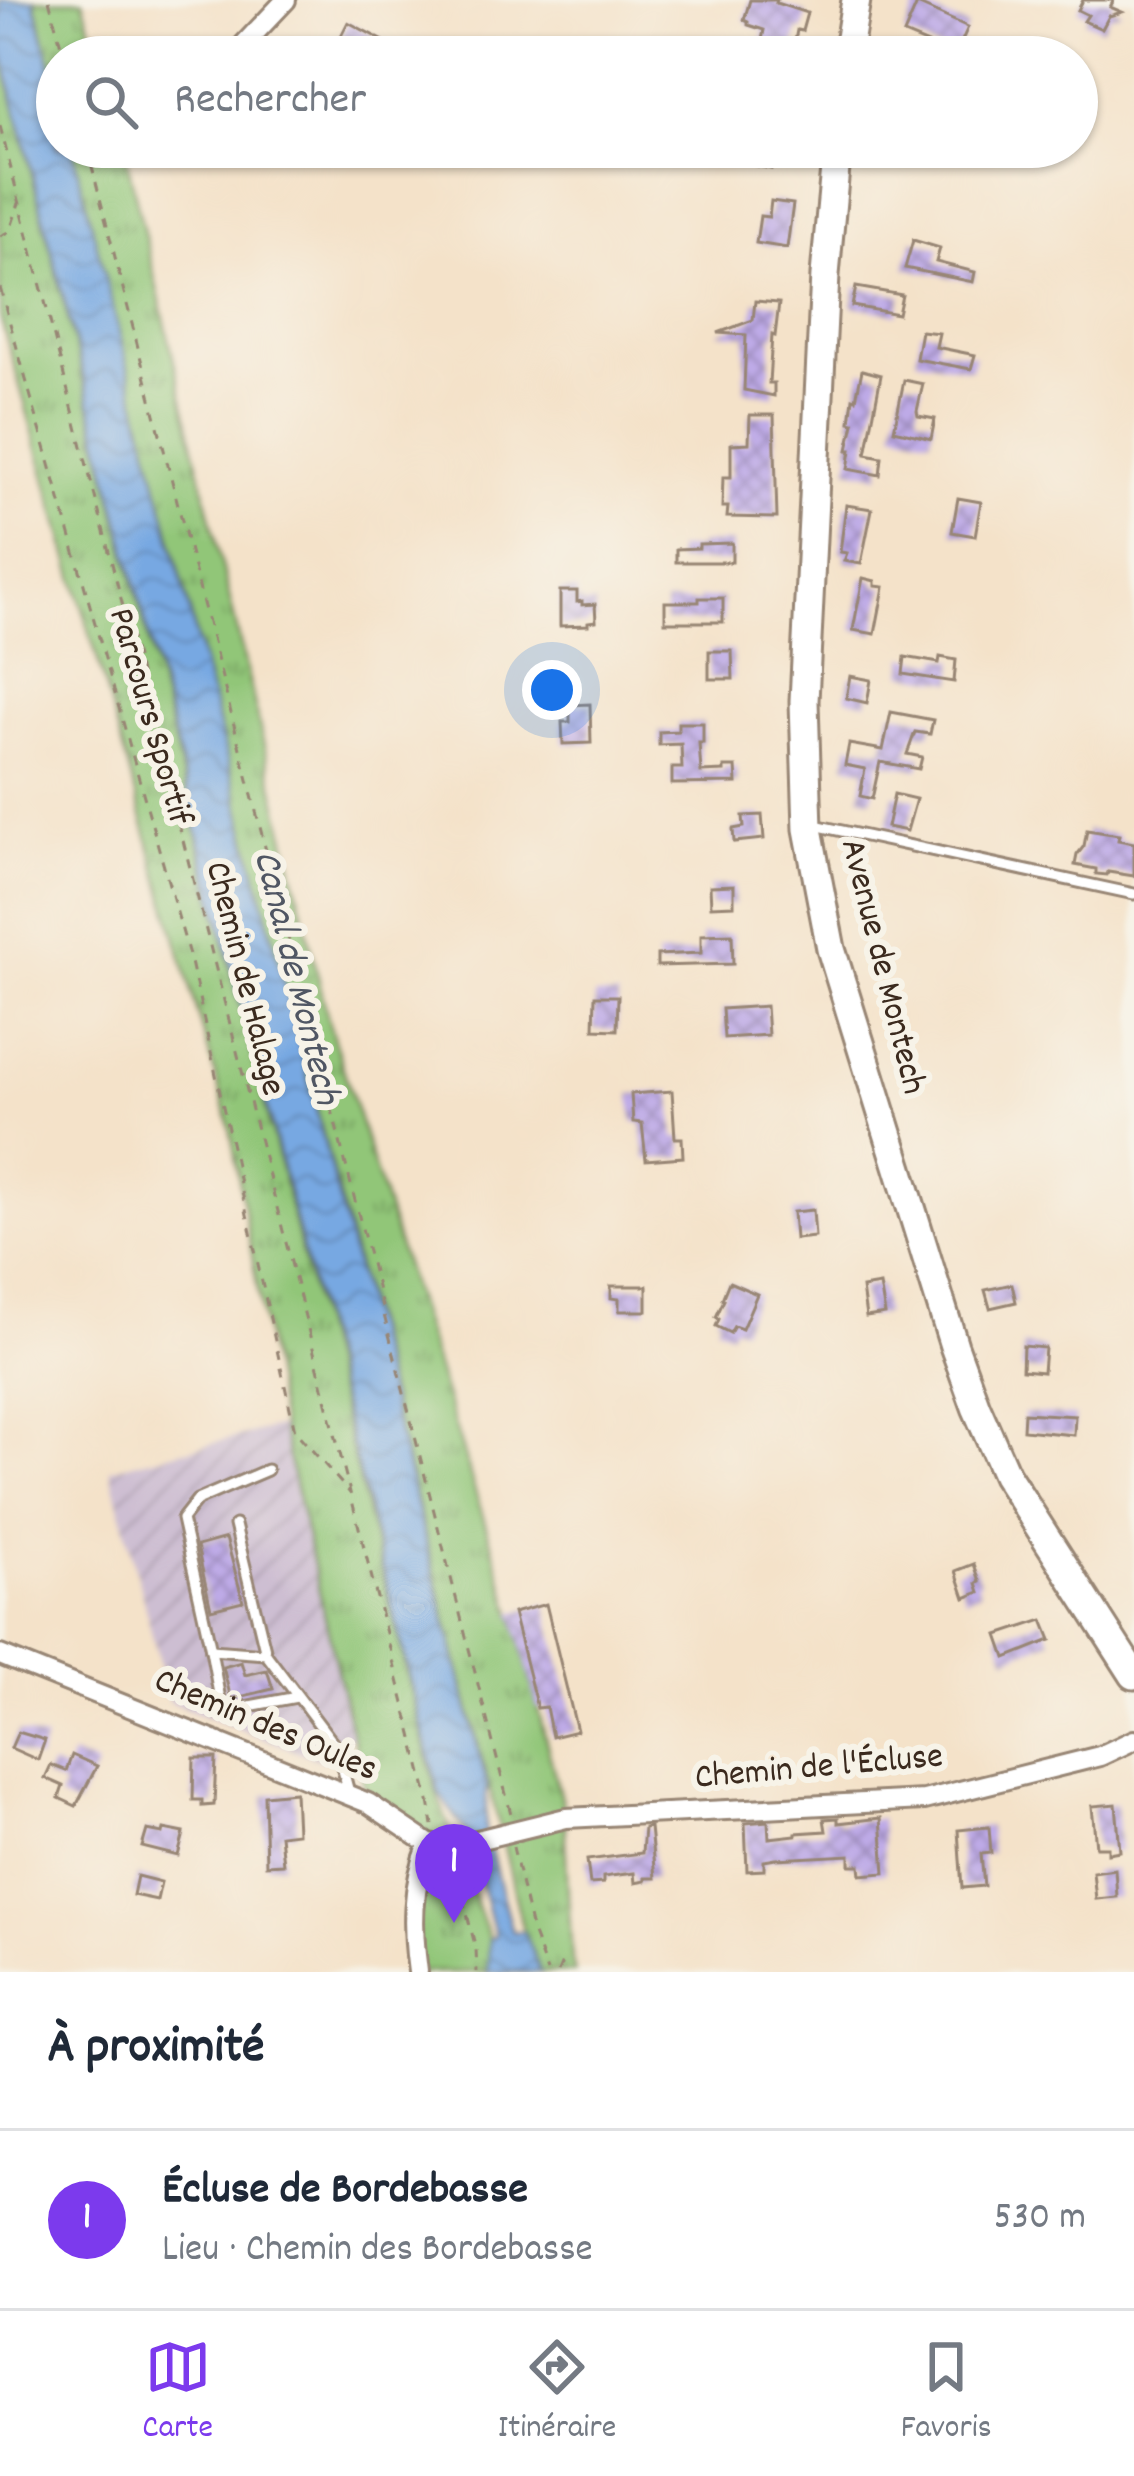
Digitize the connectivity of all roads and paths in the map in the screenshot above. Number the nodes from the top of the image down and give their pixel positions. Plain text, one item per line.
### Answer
1 (49, 0) edge
2 (286, 0) edge
3 (856, 0) edge
4 (58, 36) edge
5 (252, 36) edge
6 (850, 36) edge
7 (0, 126) edge
8 (91, 168) edge
9 (835, 168) edge
10 (19, 202) junction
11 (0, 236) edge
12 (0, 288) edge
13 (808, 829) junction
14 (1134, 894) edge
15 (266, 1470) dead end
16 (351, 1494) junction
17 (235, 1525) dead end
18 (212, 1650) junction
19 (266, 1654) junction
20 (0, 1655) edge
21 (1133, 1671) edge
22 (298, 1697) junction
23 (1134, 1740) edge
24 (350, 1796) junction
25 (508, 1833) junction
26 (444, 1845) junction
27 (562, 1962) dead end
28 (418, 1972) edge
29 (477, 1972) edge
30 (547, 1972) edge
31 (559, 1972) edge

1 - 4 path
2 - 5 street
3 - 6 main road
7 - 10 path, Chemin de Halage
8 - 25 path, Chemin de Halage
9 - 13 main road, Avenue de Montech
10 - 11 path
10 - 16 path, Chemin de Halage
12 - 16 path, Parcours Sportif
13 - 14 lane
13 - 21 main road, Avenue de Montech
15 - 18 lane
16 - 26 path, Chemin de Halage
17 - 19 lane
18 - 19 lane
18 - 22 lane
19 - 22 lane
20 - 24 street, Chemin des Oules
22 - 24 lane
23 - 25 street, Chemin de l'Écluse
24 - 26 street, Chemin des Oules
25 - 26 street
25 - 30 path, Chemin de Halage
26 - 28 street
26 - 29 path, Chemin de Halage
27 - 31 path

